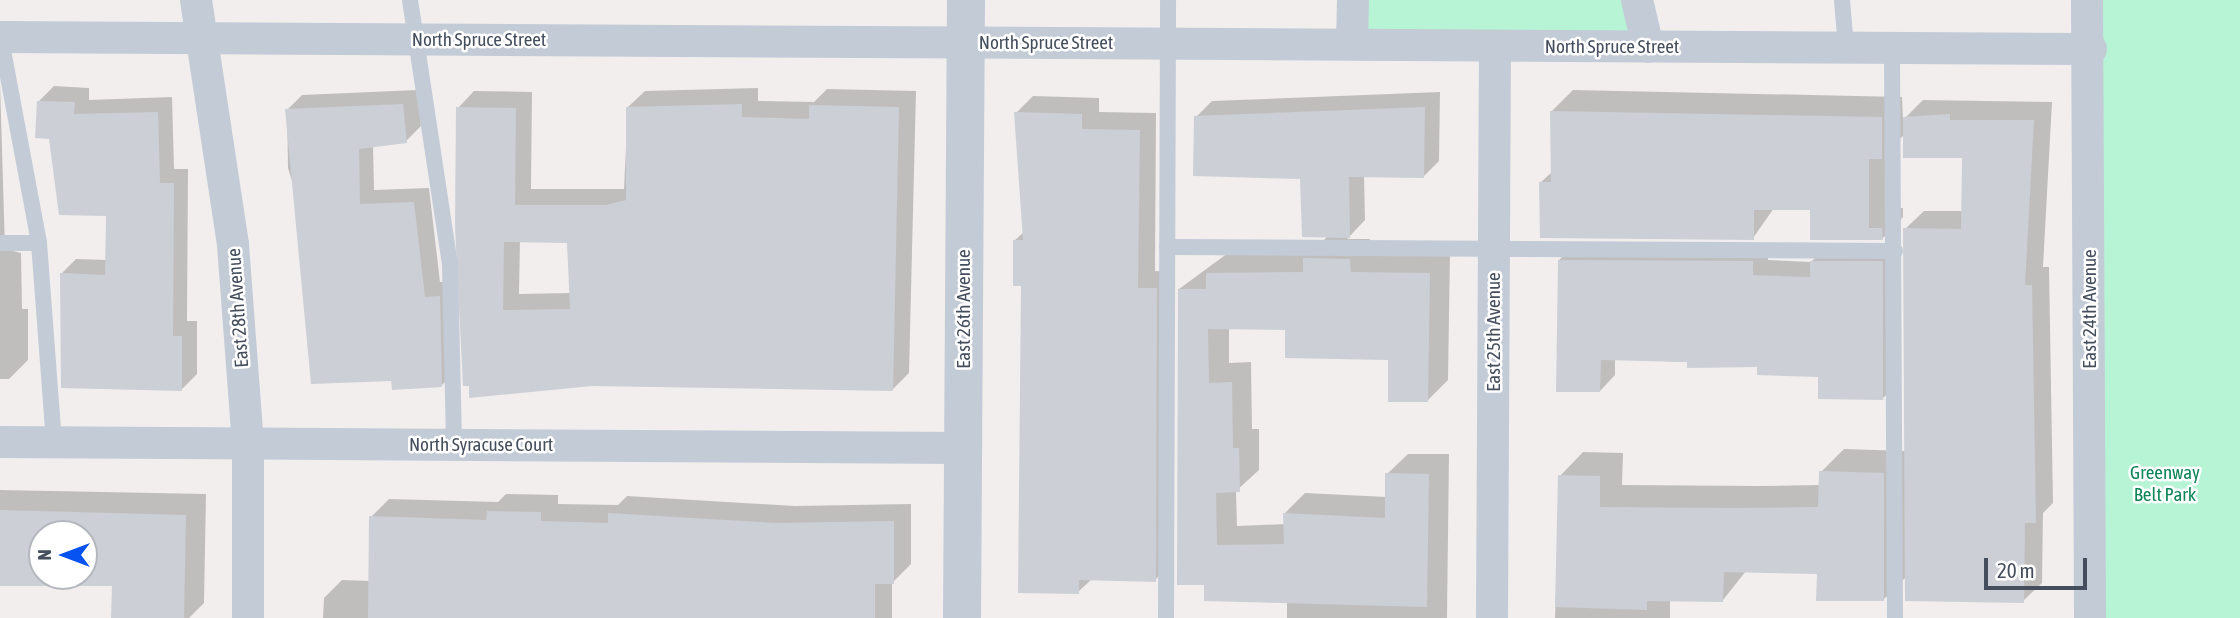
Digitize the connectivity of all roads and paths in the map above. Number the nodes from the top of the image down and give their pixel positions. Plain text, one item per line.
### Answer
1 (196, 0) edge
2 (410, 0) edge
3 (966, 0) edge
4 (1168, 0) edge
5 (1353, 0) edge
6 (1637, 0) edge
7 (1842, 0) edge
8 (2087, 0) edge
9 (0, 36) edge
10 (206, 38) junction
11 (420, 40) junction
12 (966, 43) junction
13 (1168, 44) junction
14 (1352, 44) junction
15 (1495, 46) junction
16 (1648, 47) junction
17 (1846, 48) junction
18 (1892, 48) junction
19 (2091, 49) junction
20 (0, 243) edge
21 (39, 243) junction
22 (1167, 247) junction
23 (1494, 247) junction
24 (1895, 251) junction
25 (0, 442) edge
26 (54, 442) junction
27 (248, 443) junction
28 (454, 444) junction
29 (963, 448) junction
30 (248, 618) edge
31 (962, 618) edge
32 (1166, 618) edge
33 (1492, 618) edge
34 (1895, 618) edge
35 (2090, 618) edge

1 - 10 street, East 28th Avenue
2 - 11 lane
3 - 12 street, East 26th Avenue
4 - 13 lane
5 - 14 street
6 - 16 street
7 - 17 lane
8 - 19 street, East 24th Avenue
9 - 10 street, North Spruce Street
9 - 21 lane
10 - 11 street, North Spruce Street
10 - 27 street, East 28th Avenue
11 - 12 street, North Spruce Street
11 - 28 lane
12 - 13 street, North Spruce Street
12 - 29 street, East 26th Avenue
13 - 14 street, North Spruce Street
13 - 22 lane
14 - 15 street, North Spruce Street
15 - 16 street, North Spruce Street
15 - 23 street, East 25th Avenue
16 - 17 street, North Spruce Street
17 - 18 street, North Spruce Street
18 - 19 street, North Spruce Street
18 - 24 lane
19 - 35 street, East 24th Avenue
20 - 21 lane
21 - 26 lane
22 - 23 lane
22 - 32 lane
23 - 24 lane
23 - 33 street, East 25th Avenue
24 - 34 lane
25 - 26 street, North Syracuse Court
26 - 27 street, North Syracuse Court
27 - 28 street, North Syracuse Court
27 - 30 street, East 28th Avenue
28 - 29 street, North Syracuse Court
29 - 31 street, East 26th Avenue

